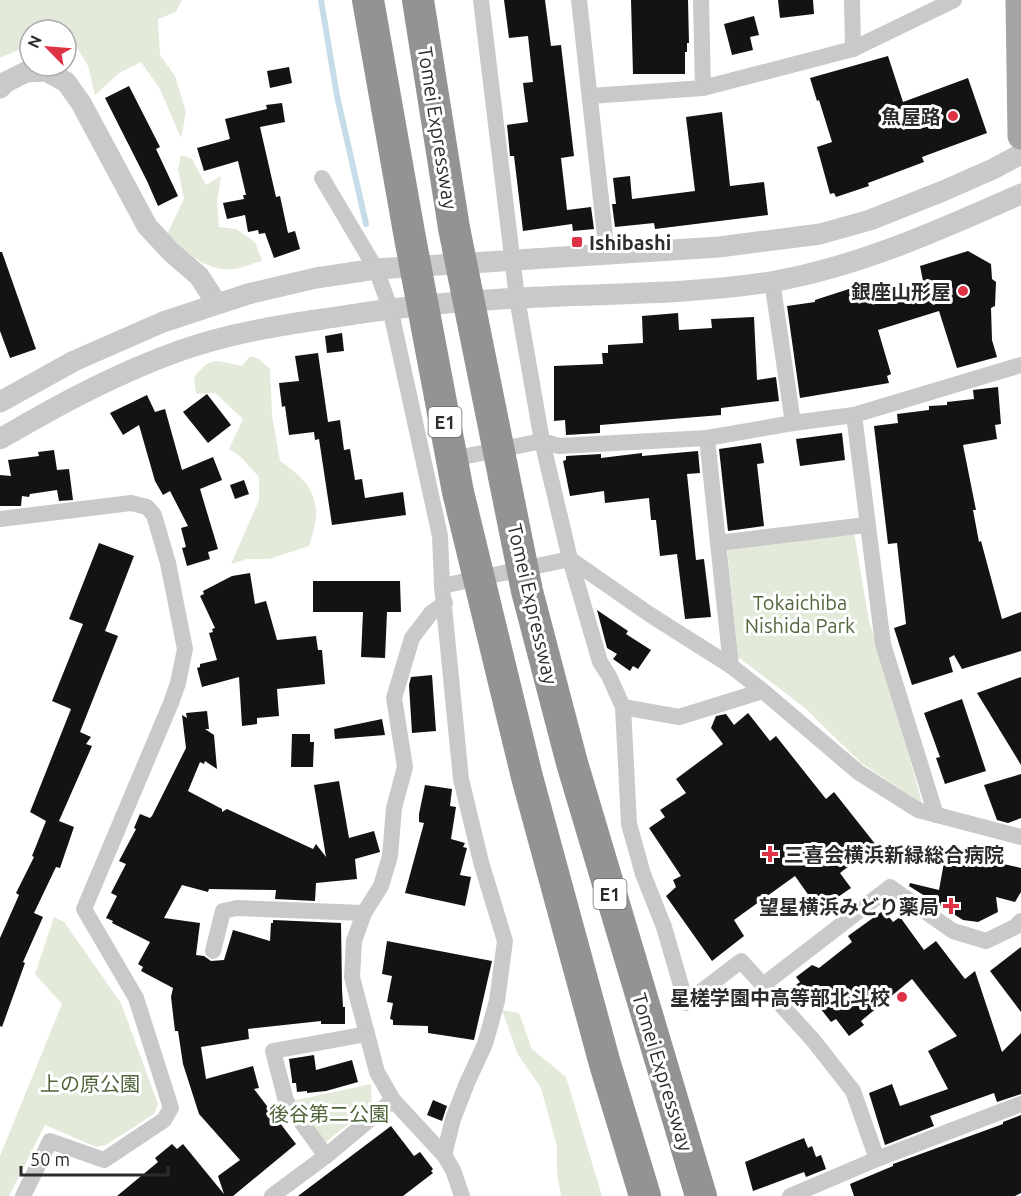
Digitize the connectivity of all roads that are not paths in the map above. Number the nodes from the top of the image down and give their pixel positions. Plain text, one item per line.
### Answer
1 (368, 0) edge
2 (418, 0) edge
3 (481, 0) edge
4 (579, 0) edge
5 (701, 0) edge
6 (852, 0) edge
7 (954, 0) edge
8 (1019, 0) edge
9 (853, 49) junction
10 (0, 88) edge
11 (703, 88) junction
12 (590, 96) junction
13 (1021, 136) edge
14 (1021, 154) edge
15 (322, 178) dead end
16 (1021, 194) edge
17 (608, 254) junction
18 (512, 259) junction
19 (376, 270) junction
20 (772, 281) junction
21 (517, 298) junction
22 (217, 304) junction
23 (390, 308) junction
24 (1021, 365) edge
25 (0, 402) edge
26 (854, 415) junction
27 (793, 423) junction
28 (707, 438) junction
29 (0, 439) edge
30 (542, 441) junction
31 (425, 464) junction
32 (0, 519) edge
33 (866, 525) junction
34 (718, 543) junction
35 (570, 559) junction
36 (444, 595) junction
37 (731, 666) junction
38 (764, 691) junction
39 (623, 707) junction
40 (936, 815) junction
41 (1021, 837) edge
42 (364, 913) junction
43 (1021, 921) edge
44 (213, 951) dead end
45 (763, 985) junction
46 (367, 1034) junction
47 (393, 1100) junction
48 (1021, 1104) edge
49 (444, 1155) junction
50 (326, 1156) junction
51 (877, 1159) junction
52 (23, 1196) edge
53 (272, 1196) edge
54 (462, 1196) edge
55 (645, 1196) edge
56 (701, 1196) edge
57 (790, 1196) edge

1 - 55 highway, E1
2 - 56 highway, Tomei Expressway / E1
3 - 18 street
4 - 12 street
5 - 11 street
6 - 9 street
7 - 9 street
8 - 13 main road
9 - 11 street
10 - 22 street
11 - 12 street
12 - 17 street
14 - 17 street
15 - 19 street
16 - 20 street
17 - 18 street
18 - 19 street
18 - 21 street
19 - 22 street
19 - 23 street
20 - 21 street
20 - 27 street
21 - 23 street
21 - 30 street
22 - 25 street
23 - 29 street
23 - 31 street
24 - 26 street
26 - 27 street
26 - 33 street
27 - 28 street
28 - 30 street
28 - 34 street
30 - 31 street
30 - 35 street
31 - 36 street
32 - 52 street
33 - 34 street
33 - 40 street
34 - 37 street
35 - 36 street
35 - 37 street
35 - 39 street
36 - 42 street
36 - 49 street
37 - 38 street
38 - 39 street
38 - 40 street
39 - 45 street
40 - 41 street
42 - 44 street
42 - 46 street
43 - 45 street
45 - 51 street
46 - 47 street
46 - 50 street
47 - 49 street
47 - 50 street
48 - 51 street
49 - 54 street
50 - 53 street
51 - 57 street

